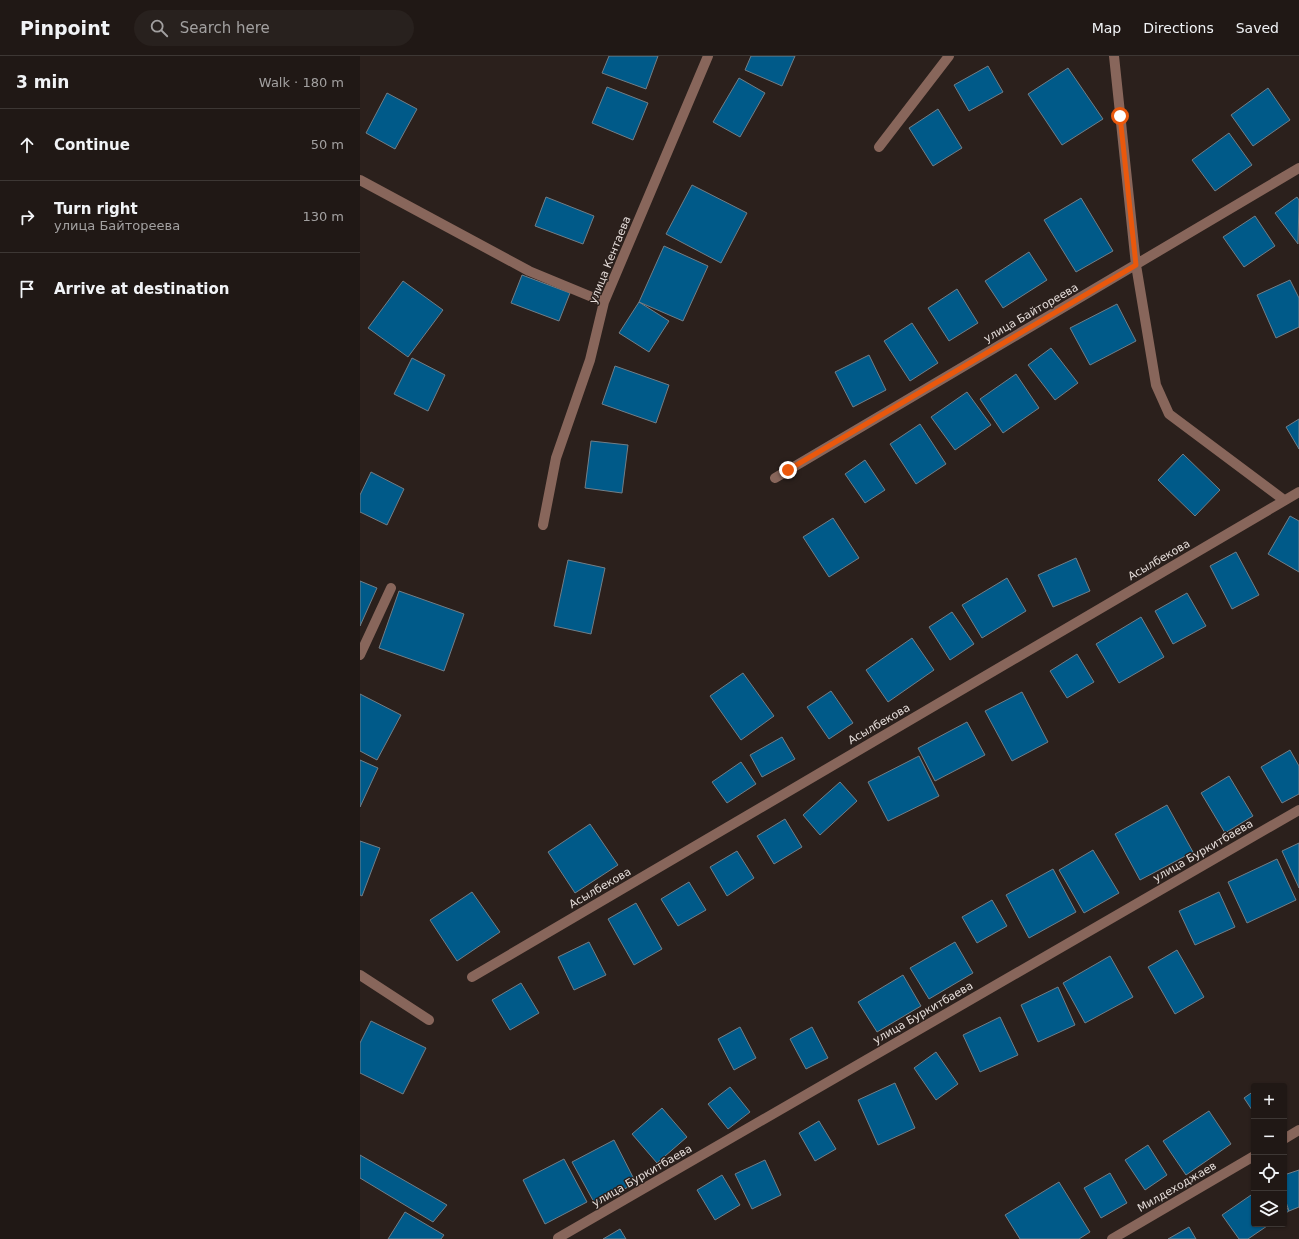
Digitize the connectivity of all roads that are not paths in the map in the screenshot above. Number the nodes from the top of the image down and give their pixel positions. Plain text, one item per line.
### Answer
1 (708, 56) edge
2 (950, 56) edge
3 (1114, 56) edge
4 (879, 147) dead end
5 (1299, 168) edge
6 (360, 180) edge
7 (1136, 265) junction
8 (604, 302) junction
9 (775, 478) dead end
10 (1299, 492) edge
11 (1284, 500) junction
12 (544, 525) dead end
13 (391, 588) dead end
14 (360, 654) edge
15 (1299, 810) edge
16 (360, 975) edge
17 (472, 977) dead end
18 (429, 1020) dead end
19 (1299, 1130) edge
20 (1287, 1136) edge
21 (1251, 1158) edge
22 (558, 1238) dead end
23 (1112, 1239) edge

1 - 8 street, улица Кентаева
2 - 4 street
3 - 7 street
5 - 7 street, улица Байтореева
6 - 8 street
7 - 9 street, улица Байтореева
7 - 11 street
8 - 12 street, улица Кентаева
10 - 11 street, Асылбекова
11 - 17 street, Асылбекова
13 - 14 street
15 - 22 street, улица Буркитбаева
16 - 18 street
19 - 20 street
21 - 23 street, Милдеходжаев

